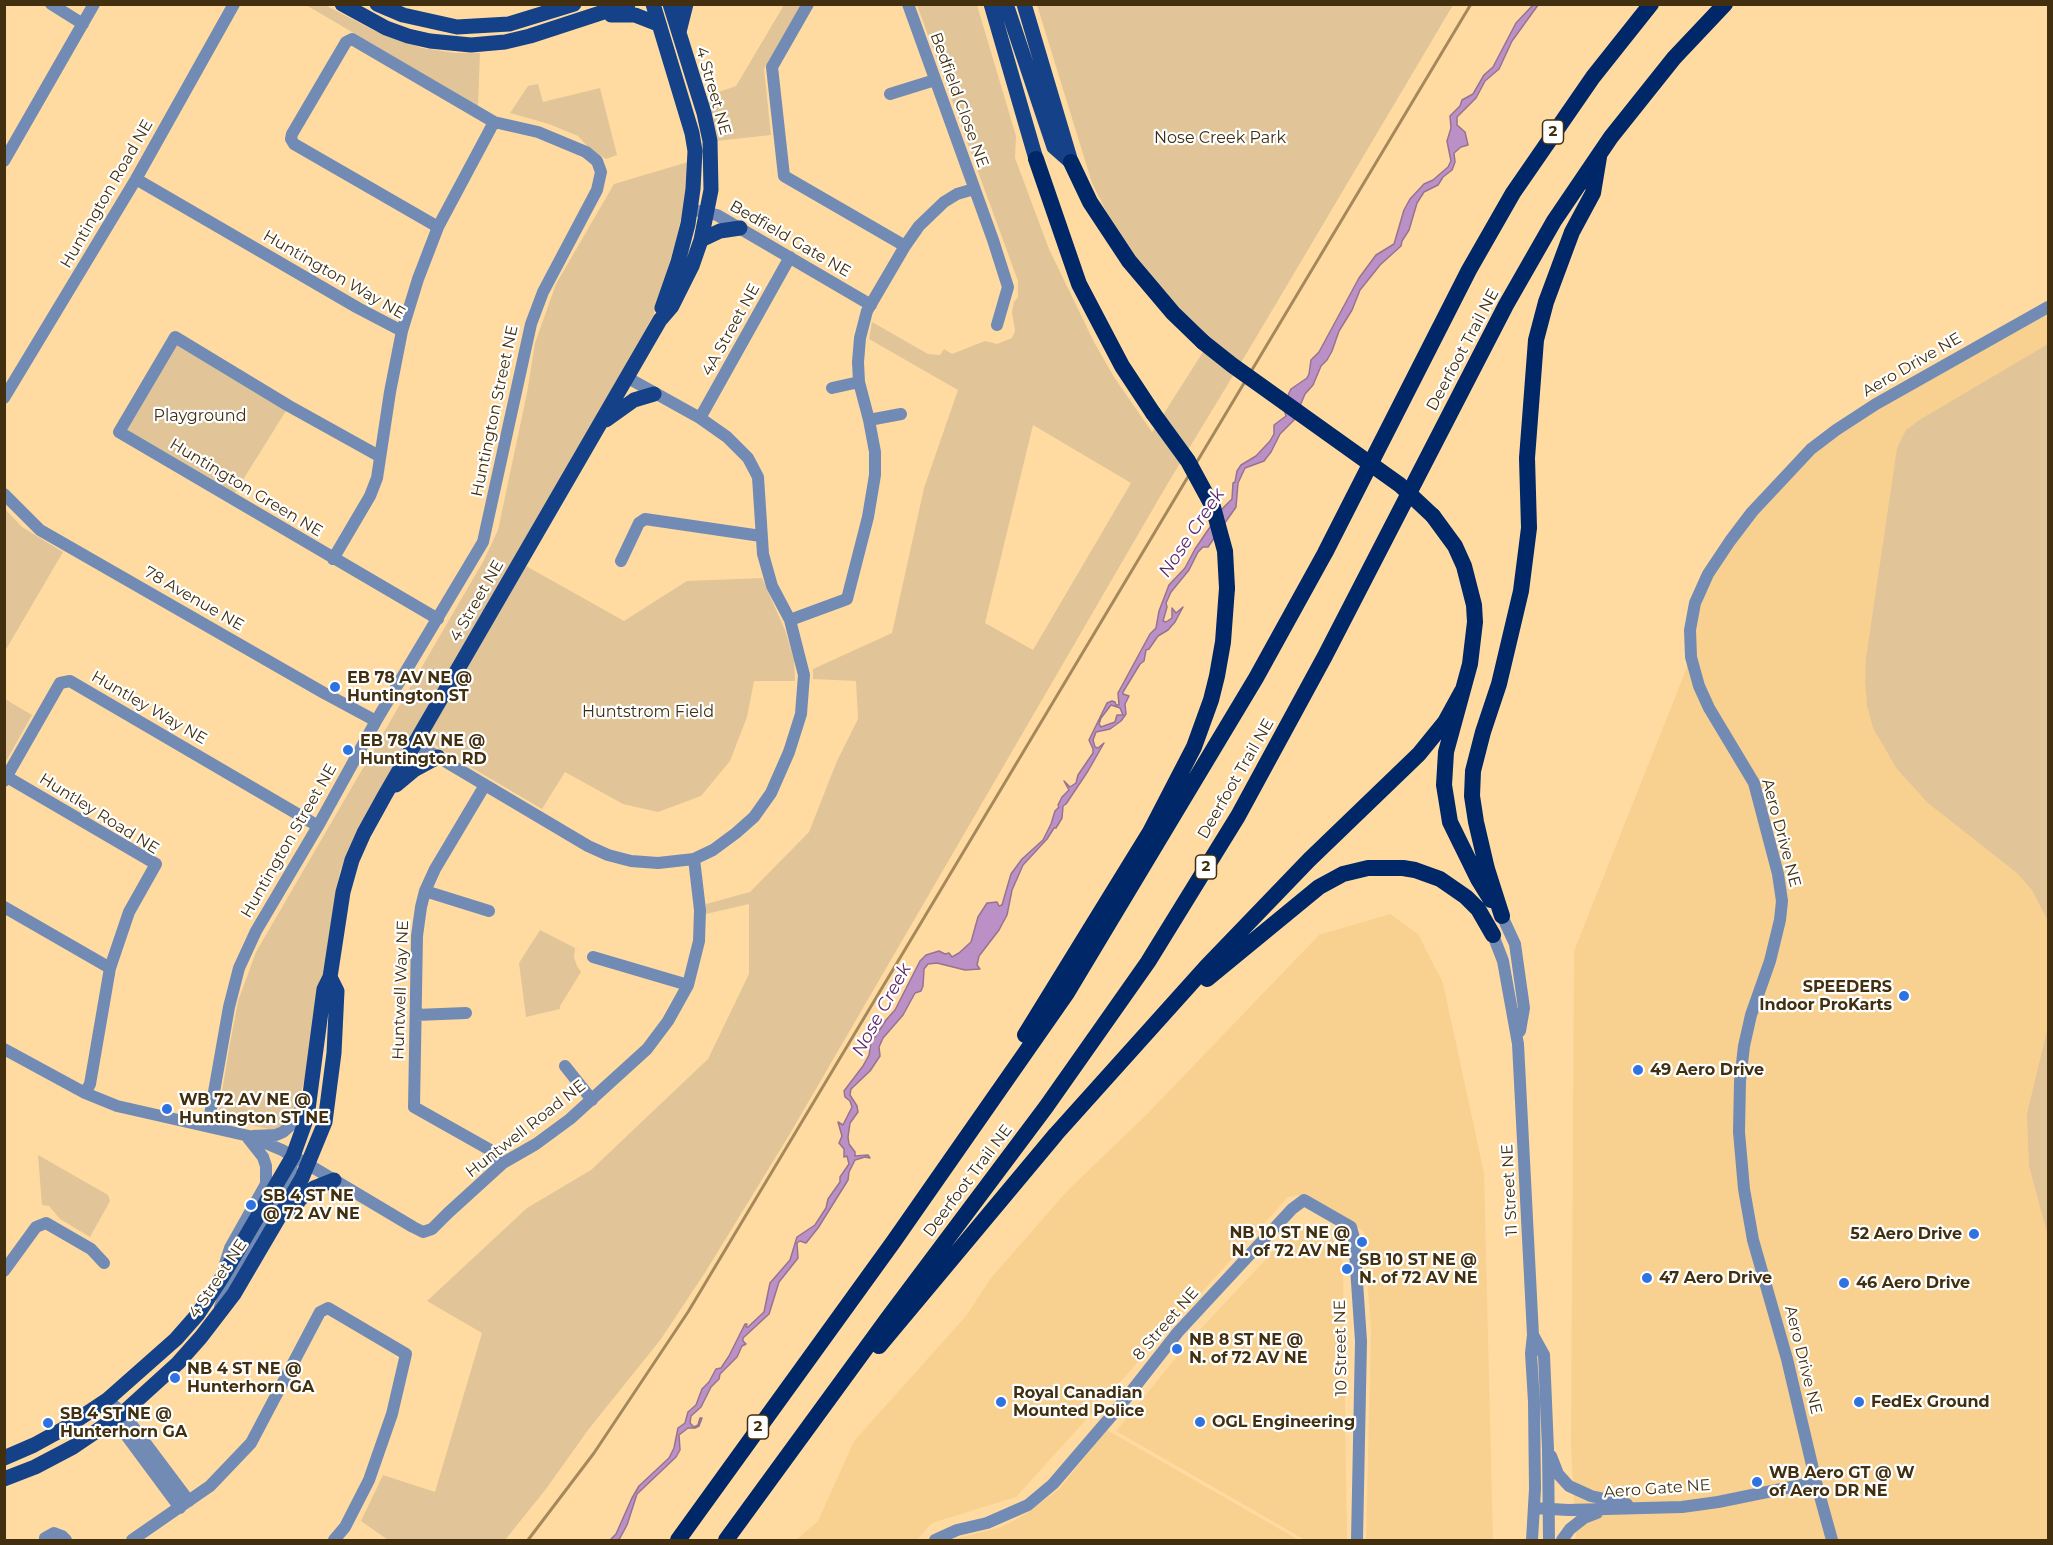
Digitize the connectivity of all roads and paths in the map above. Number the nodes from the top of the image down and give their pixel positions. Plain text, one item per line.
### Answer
1 (51, 4) edge
2 (94, 4) edge
3 (234, 4) edge
4 (342, 4) edge
5 (377, 4) edge
6 (574, 4) edge
7 (628, 4) edge
8 (653, 4) edge
9 (670, 4) edge
10 (686, 4) edge
11 (808, 4) edge
12 (908, 4) edge
13 (991, 4) edge
14 (1006, 4) edge
15 (1024, 4) edge
16 (1651, 4) edge
17 (1725, 4) edge
18 (596, 15) junction
19 (83, 24) junction
20 (658, 24) junction
21 (679, 34) junction
22 (935, 80) junction
23 (890, 94) dead end
24 (494, 122) junction
25 (1600, 151) junction
26 (1036, 159) joint
27 (4, 161) edge
28 (1071, 162) junction
29 (136, 179) junction
30 (974, 189) junction
31 (690, 209) junction
32 (708, 212) junction
33 (438, 227) junction
34 (740, 228) junction
35 (701, 240) junction
36 (905, 246) junction
37 (790, 257) junction
38 (871, 304) junction
39 (2049, 307) edge
40 (660, 320) junction
41 (997, 325) dead end
42 (402, 331) junction
43 (628, 378) junction
44 (859, 382) junction
45 (832, 388) dead end
46 (654, 394) junction
47 (4, 398) edge
48 (901, 414) dead end
49 (700, 418) junction
50 (869, 420) junction
51 (599, 425) junction
52 (379, 456) junction
53 (4, 494) edge
54 (761, 536) junction
55 (333, 559) junction
56 (621, 561) dead end
57 (438, 619) junction
58 (790, 620) junction
59 (1462, 691) junction
60 (376, 721) junction
61 (416, 744) junction
62 (438, 758) junction
63 (6, 779) edge
64 (485, 784) junction
65 (385, 795) junction
66 (318, 826) junction
67 (694, 859) junction
68 (425, 891) junction
69 (4, 907) edge
70 (489, 911) dead end
71 (1502, 916) junction
72 (1493, 935) joint
73 (593, 957) dead end
74 (111, 968) junction
75 (330, 977) junction
76 (688, 985) junction
77 (466, 1013) dead end
78 (416, 1015) junction
79 (1142, 1038) junction
80 (1518, 1044) junction
81 (4, 1049) edge
82 (565, 1066) dead end
83 (311, 1092) junction
84 (85, 1093) junction
85 (592, 1100) junction
86 (208, 1126) junction
87 (247, 1136) junction
88 (962, 1145) junction
89 (292, 1156) junction
90 (503, 1163) junction
91 (309, 1165) junction
92 (334, 1180) junction
93 (1304, 1200) joint
94 (104, 1263) dead end
95 (4, 1271) edge
96 (223, 1274) junction
97 (237, 1290) junction
98 (217, 1316) junction
99 (1533, 1335) junction
100 (838, 1385) junction
101 (107, 1400) junction
102 (118, 1416) junction
103 (1548, 1449) junction
104 (4, 1458) edge
105 (4, 1479) edge
106 (1816, 1482) junction
107 (184, 1504) junction
108 (1535, 1508) junction
109 (1655, 1508) junction
110 (1550, 1509) junction
111 (1607, 1509) junction
112 (45, 1540) edge
113 (66, 1540) edge
114 (132, 1540) edge
115 (334, 1540) edge
116 (678, 1540) edge
117 (726, 1540) edge
118 (935, 1540) edge
119 (1357, 1540) edge
120 (1532, 1540) edge
121 (1549, 1540) edge
122 (1562, 1540) edge
123 (1832, 1540) edge

1 - 19 street
2 - 19 street
3 - 29 street, Huntington Road NE
4 - 18 main road
5 - 6 main road
7 - 18 main road
8 - 20 main road, 4 Street NE
9 - 21 main road, 4 Street NE
10 - 21 main road
11 - 36 street
12 - 22 street, Bedfield Close NE
13 - 26 main road
14 - 28 main road
15 - 28 main road
16 - 88 highway, Deerfoot Trail NE / 2
17 - 25 highway, Deerfoot Trail NE / 2
18 - 20 main road
19 - 27 street
20 - 31 main road, 4 Street NE
21 - 32 main road, 4 Street NE
22 - 23 street
22 - 30 street, Bedfield Close NE
24 - 33 street
24 - 33 street
24 - 57 street, Huntington Street NE
25 - 71 highway
25 - 100 highway, Deerfoot Trail NE / 2
26 - 88 highway, bridge
28 - 59 highway, bridge
29 - 42 street, Huntington Way NE
29 - 47 street, Huntington Road NE
30 - 36 street, Bedfield Close NE
30 - 41 street
31 - 32 street, Bedfield Gate NE
31 - 40 main road, 4 Street NE
32 - 34 street, Bedfield Gate NE
32 - 35 main road, 4 Street NE
33 - 42 street
34 - 35 main road
34 - 37 street, Bedfield Gate NE
35 - 40 main road, 4 Street NE
36 - 38 street, Bedfield Close NE
37 - 38 street, Bedfield Gate NE
37 - 49 street, 4A Street NE
38 - 44 street, Bedfield Close NE
39 - 106 street, Aero Drive NE
40 - 43 main road, 4 Street NE
42 - 52 street, Huntington Way NE
43 - 46 street
43 - 51 main road, 4 Street NE
44 - 45 street
44 - 50 street, Bedfield Close NE
46 - 49 street
46 - 51 main road
48 - 50 street
49 - 54 street
50 - 58 street, Bedfield Close NE
51 - 61 main road, 4 Street NE
52 - 55 street, Huntington Way NE
52 - 55 street, Huntington Green NE
53 - 60 street, 78 Avenue NE
54 - 56 street
54 - 58 street
55 - 57 street, Huntington Green NE
57 - 60 street, Huntington Street NE
58 - 67 street
59 - 71 highway
59 - 79 highway
60 - 66 street, Huntington Street NE
61 - 62 street
61 - 65 main road, 4 Street NE
62 - 64 street
62 - 65 main road
63 - 66 street, Huntley Way NE
63 - 74 street, Huntley Road NE
64 - 67 street
64 - 68 street, Huntwell Way NE
65 - 75 main road, 4 Street NE
66 - 86 street, Huntington Street NE
67 - 76 street, Huntwell Road NE
68 - 70 street
68 - 78 street, Huntwell Way NE
69 - 74 street
71 - 80 street, 11 Street NE
72 - 79 highway
72 - 80 street, 11 Street NE
73 - 76 street
74 - 84 street, Huntley Road NE
75 - 83 main road, 4 Street NE
75 - 91 main road, 4 Street NE
76 - 85 street, Huntwell Road NE
77 - 78 street
78 - 90 street, Huntwell Way NE
79 - 100 highway
80 - 99 street, 11 Street NE
81 - 84 street
82 - 85 street
83 - 87 street
83 - 89 main road, 4 Street NE
84 - 86 street
85 - 90 street, Huntwell Road NE
86 - 87 street
87 - 89 street, Huntwell Road NE
87 - 96 street
88 - 116 highway, Deerfoot Trail NE / 2
89 - 91 street, Huntwell Road NE
89 - 96 main road, 4 Street NE
89 - 98 street
90 - 92 street, Huntwell Road NE
91 - 92 street, Huntwell Road NE
91 - 97 main road, 4 Street NE
92 - 97 main road
93 - 118 street, 8 Street NE
93 - 119 street, 10 Street NE
94 - 95 street
96 - 101 main road, 4 Street NE
97 - 98 main road, 4 Street NE
98 - 102 main road, 4 Street NE
99 - 103 street, 11 Street NE
99 - 108 street, 11 Street NE
100 - 117 highway, Deerfoot Trail NE / 2
101 - 102 street
101 - 104 main road, 4 Street NE
102 - 105 main road, 4 Street NE
102 - 107 street
103 - 109 street
103 - 110 street, 11 Street NE
106 - 109 street, Aero Gate NE
106 - 123 street, Aero Drive NE
107 - 114 street
107 - 115 street
108 - 110 street, Aero Gate NE
108 - 120 street, 11 Street NE
109 - 111 street, Aero Gate NE
110 - 111 street, Aero Gate NE
110 - 121 street, 11 Street NE
111 - 122 street
112 - 113 street

